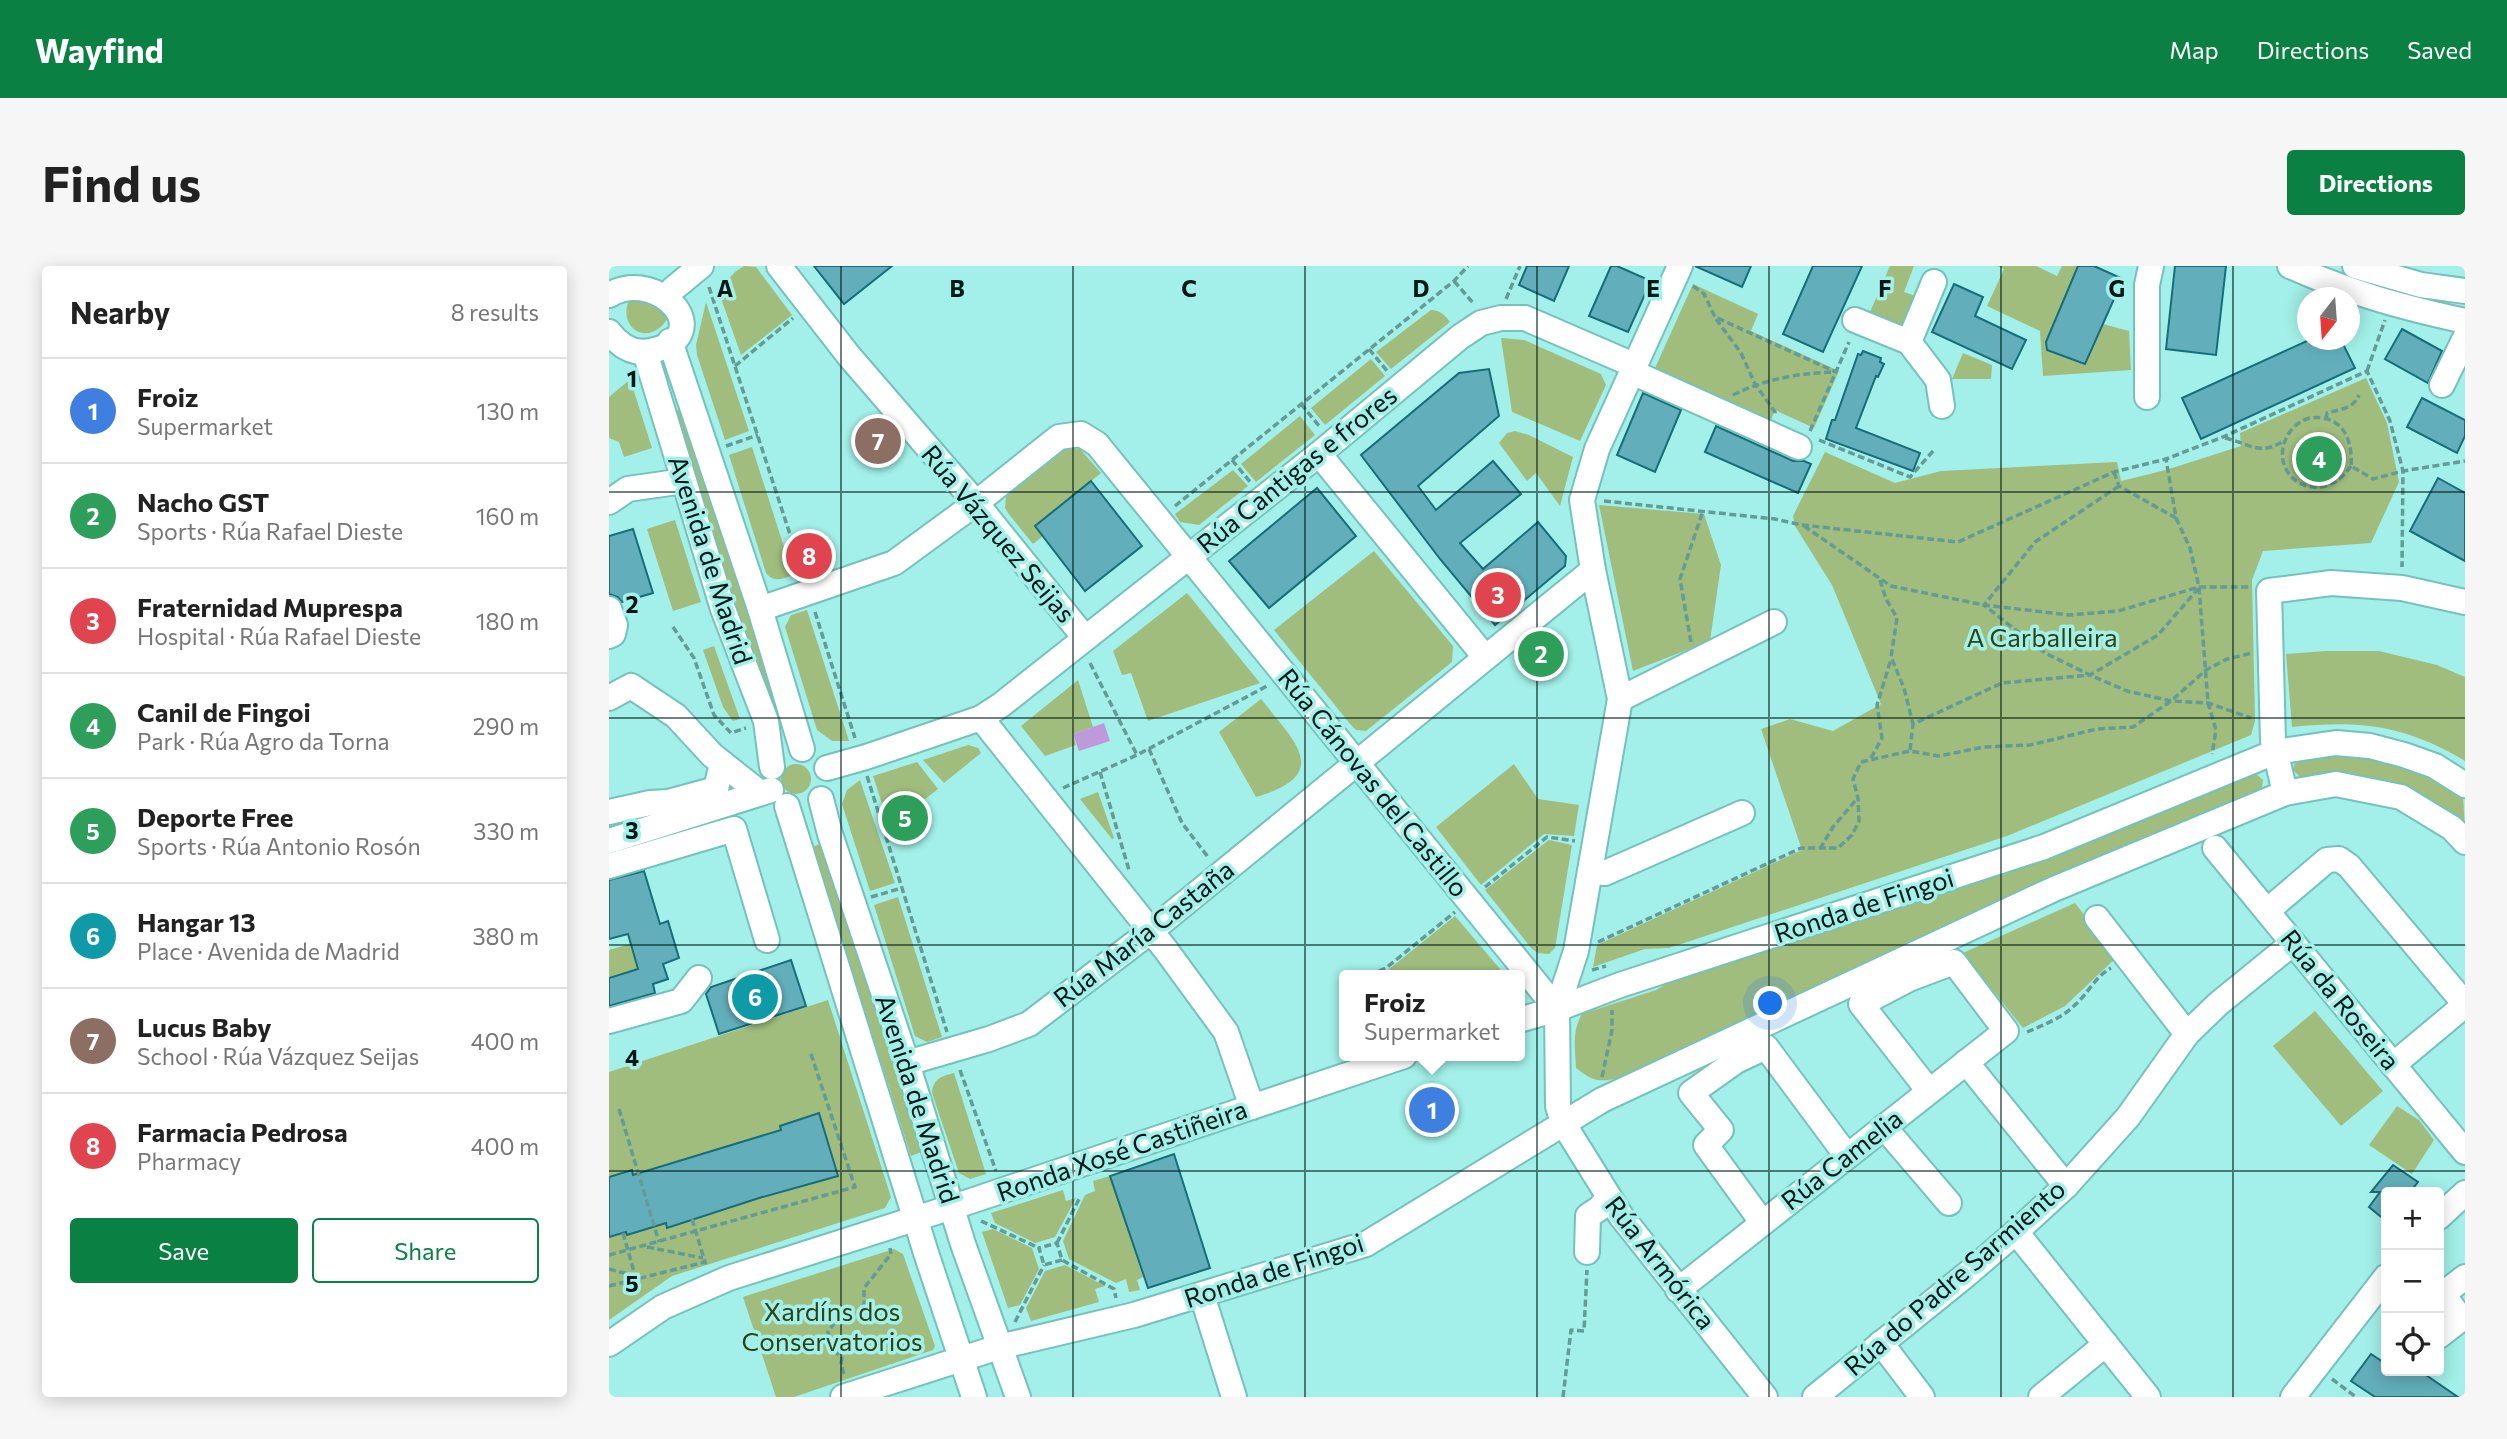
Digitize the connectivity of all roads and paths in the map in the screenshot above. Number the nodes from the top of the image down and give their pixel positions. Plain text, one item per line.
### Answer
1 (779, 266) edge
2 (1468, 266) edge
3 (1520, 266) edge
4 (2151, 266) edge
5 (2290, 266) edge
6 (2354, 266) edge
7 (647, 271) edge
8 (1684, 274) edge
9 (2424, 275) edge
10 (705, 277) edge
11 (617, 281) edge
12 (1454, 281) junction
13 (1934, 282) dead end
14 (673, 289) junction
15 (2465, 291) edge
16 (1506, 299) dead end
17 (1477, 309) dead end
18 (799, 313) dead end
19 (2387, 315) dead end
20 (1715, 317) junction
21 (2465, 321) edge
22 (1852, 331) joint
23 (2465, 338) edge
24 (612, 341) edge
25 (670, 341) junction
26 (1909, 342) junction
27 (1369, 349) junction
28 (645, 352) junction
29 (735, 366) junction
30 (1634, 369) junction
31 (2367, 371) junction
32 (1836, 372) junction
33 (1392, 376) dead end
34 (1755, 384) junction
35 (2442, 385) dead end
36 (2359, 395) dead end
37 (2147, 397) dead end
38 (1725, 399) dead end
39 (1301, 404) junction
40 (1943, 406) dead end
41 (2326, 418) junction
42 (1775, 422) dead end
43 (758, 435) junction
44 (2223, 437) junction
45 (2285, 440) junction
46 (1322, 443) junction
47 (724, 447) dead end
48 (1799, 447) dead end
49 (1934, 450) dead end
50 (2166, 459) junction
51 (1232, 460) junction
52 (2465, 460) edge
53 (2351, 466) junction
54 (2403, 471) junction
55 (2114, 472) junction
56 (684, 481) junction
57 (2119, 486) junction
58 (1254, 487) dead end
59 (615, 493) edge
60 (1594, 500) dead end
61 (976, 503) junction
62 (1703, 511) junction
63 (2176, 518) junction
64 (1158, 520) junction
65 (1802, 525) junction
66 (1188, 557) junction
67 (1593, 570) junction
68 (2402, 572) dead end
69 (804, 575) dead end
70 (1880, 578) junction
71 (2199, 587) junction
72 (2257, 587) dead end
73 (2465, 602) edge
74 (812, 603) dead end
75 (1984, 605) junction
76 (609, 609) edge
77 (760, 609) junction
78 (1774, 622) dead end
79 (673, 627) dead end
80 (609, 636) edge
81 (1085, 638) junction
82 (2263, 641) junction
83 (1485, 657) junction
84 (1891, 657) junction
85 (1696, 661) junction
86 (1090, 663) dead end
87 (2206, 670) junction
88 (2090, 675) junction
89 (1267, 686) dead end
90 (609, 698) edge
91 (1620, 699) junction
92 (2171, 701) junction
93 (2208, 703) junction
94 (981, 718) junction
95 (2260, 721) dead end
96 (1913, 724) junction
97 (746, 728) dead end
98 (857, 744) dead end
99 (802, 749) junction
100 (1149, 749) junction
101 (1910, 751) junction
102 (2274, 752) junction
103 (1137, 755) junction
104 (2212, 758) dead end
105 (1871, 759) junction
106 (722, 763) junction
107 (1358, 763) junction
108 (827, 768) junction
109 (866, 772) dead end
110 (1100, 772) junction
111 (2465, 785) edge
112 (1063, 788) dead end
113 (772, 789) junction
114 (2285, 793) junction
115 (1858, 798) junction
116 (821, 799) junction
117 (619, 810) edge
118 (1742, 813) dead end
119 (636, 832) junction
120 (609, 841) edge
121 (2465, 842) edge
122 (1594, 845) junction
123 (2215, 848) dead end
124 (1820, 849) junction
125 (1208, 857) dead end
126 (609, 866) edge
127 (1590, 872) junction
128 (1130, 873) dead end
129 (902, 888) junction
130 (1482, 890) dead end
131 (868, 898) dead end
132 (1456, 911) dead end
133 (2267, 911) junction
134 (2097, 918) dead end
135 (1151, 932) junction
136 (767, 940) dead end
137 (2293, 943) junction
138 (1593, 944) dead end
139 (2129, 959) junction
140 (1381, 970) edge
141 (699, 978) dead end
142 (2465, 1004) edge
143 (1557, 1009) junction
144 (1612, 1010) dead end
145 (1525, 1019) edge
146 (609, 1021) edge
147 (2006, 1031) junction
148 (2187, 1034) junction
149 (948, 1038) dead end
150 (810, 1051) dead end
151 (1389, 1061) edge
152 (1966, 1062) junction
153 (907, 1063) junction
154 (2393, 1065) junction
155 (959, 1067) dead end
156 (1601, 1082) dead end
157 (1929, 1091) junction
158 (1252, 1107) junction
159 (619, 1109) dead end
160 (1563, 1123) junction
161 (1884, 1127) junction
162 (2465, 1152) edge
163 (1847, 1156) junction
164 (998, 1177) dead end
165 (2066, 1186) junction
166 (2465, 1193) edge
167 (1080, 1197) dead end
168 (1608, 1197) junction
169 (1949, 1203) dead end
170 (952, 1207) junction
171 (2444, 1212) edge
172 (977, 1217) dead end
173 (915, 1218) junction
174 (692, 1219) dead end
175 (1762, 1222) junction
176 (2016, 1232) junction
177 (623, 1233) dead end
178 (659, 1242) junction
179 (1057, 1243) junction
180 (644, 1246) junction
181 (890, 1246) dead end
182 (1039, 1248) junction
183 (1587, 1252) joint
184 (609, 1255) edge
185 (704, 1260) junction
186 (1062, 1260) junction
187 (1044, 1265) junction
188 (706, 1268) dead end
189 (609, 1269) edge
190 (2465, 1277) edge
191 (636, 1278) junction
192 (2381, 1283) edge
193 (609, 1286) edge
194 (2444, 1289) edge
195 (1678, 1290) junction
196 (1202, 1295) junction
197 (2444, 1295) edge
198 (1118, 1304) dead end
199 (2444, 1332) edge
200 (1006, 1338) junction
201 (1881, 1343) junction
202 (609, 1344) edge
203 (2106, 1344) junction
204 (961, 1359) junction
205 (2328, 1376) dead end
206 (844, 1389) edge
207 (974, 1397) edge
208 (1018, 1397) edge
209 (1234, 1397) edge
210 (1563, 1397) edge
211 (1765, 1397) edge
212 (1815, 1397) edge
213 (1922, 1397) edge
214 (2041, 1397) edge
215 (2148, 1397) edge
216 (2293, 1397) edge
217 (2355, 1397) edge

1 - 61 street, Rúa Vázquez Seijas
2 - 12 path
3 - 16 path
4 - 37 street
5 - 21 street
6 - 9 street
7 - 11 street
7 - 14 street
8 - 20 path
8 - 30 street
9 - 15 street
10 - 14 street
10 - 29 path
12 - 17 path
12 - 27 path
13 - 26 street
14 - 25 street
18 - 29 path
19 - 31 path
20 - 32 path
20 - 34 path
22 - 26 street
22 - 32 path
23 - 35 street
24 - 28 street
25 - 28 street
25 - 77 street, Avenida de Madrid
26 - 40 street
27 - 33 path
27 - 39 path
28 - 56 street, Avenida de Madrid
29 - 43 path
30 - 46 street, Rúa Cantigas e frores
30 - 48 street, Rúa Cantigas e frores
30 - 67 street
31 - 44 path
31 - 54 path
32 - 34 path
32 - 49 path
34 - 38 path
34 - 42 path
36 - 41 path
39 - 46 path
39 - 51 path
41 - 45 path
41 - 53 path
43 - 47 path
43 - 69 path
44 - 45 path
44 - 50 path
45 - 53 path
46 - 66 street, Rúa Cantigas e frores
46 - 83 street
50 - 55 path
50 - 63 path
51 - 58 path
51 - 64 path
52 - 54 path
53 - 54 path
54 - 68 path
55 - 57 path
55 - 65 path
56 - 59 street
56 - 113 street, Avenida de Madrid
57 - 63 path
57 - 75 path
60 - 62 path
61 - 64 street, Rúa Cánovas del Castillo
61 - 77 street
61 - 81 street, Rúa Vázquez Seijas
62 - 65 path
62 - 85 path
63 - 71 path
64 - 66 street, Rúa Cánovas del Castillo
65 - 70 path
66 - 81 street, Rúa Cantigas e frores
66 - 107 street, Rúa Cánovas del Castillo
67 - 83 street, Rúa María Castaña
67 - 91 street
70 - 75 path
70 - 84 path
71 - 72 path
71 - 75 path
71 - 87 path
71 - 88 path
73 - 82 street
74 - 98 path
75 - 88 path
76 - 80 street
77 - 99 street, Avenida de Madrid
78 - 85 street
79 - 97 path
81 - 94 street, Rúa Cantigas e frores
82 - 87 path
82 - 102 street
83 - 107 street, Rúa María Castaña
84 - 96 path
84 - 105 path
85 - 91 street
86 - 103 path
87 - 92 path
87 - 93 path
88 - 92 path
88 - 96 path
89 - 100 path
90 - 106 street
91 - 122 street
92 - 93 path
92 - 101 path
93 - 95 path
93 - 104 path
94 - 108 street, Rúa Cantigas e frores
94 - 135 street
96 - 101 path
99 - 108 street
99 - 113 street
100 - 103 path
100 - 125 path
101 - 105 path
102 - 111 street, Ronda de Fingoi
102 - 114 street
102 - 143 street, Ronda de Fingoi
103 - 110 path
105 - 115 path
106 - 113 street
106 - 117 street
107 - 135 street, Rúa María Castaña
107 - 143 street, Rúa Cánovas del Castillo
108 - 116 street
109 - 129 path
110 - 112 path
110 - 128 path
113 - 116 street
113 - 119 street
113 - 173 street, Avenida de Madrid
114 - 121 street, Ronda de Fingoi
114 - 160 street, Ronda de Fingoi
115 - 124 path
115 - 124 path
116 - 153 street, Avenida de Madrid
117 - 119 street
118 - 127 street
119 - 120 street
122 - 127 street
122 - 130 path
123 - 133 street, Rúa da Roseira
124 - 138 path
126 - 136 street
127 - 143 street
129 - 131 path
129 - 149 path
132 - 140 path
133 - 137 street, Rúa da Roseira
133 - 142 street
134 - 139 street
135 - 153 street, Rúa María Castaña
135 - 158 street
137 - 148 street, Rúa do Padre Sarmiento
137 - 154 street, Rúa da Roseira
139 - 147 path
139 - 148 street
141 - 146 street
142 - 154 street
143 - 145 street
143 - 160 street
144 - 156 path
147 - 152 street, Rúa Camelia
147 - 157 street
148 - 165 street, Rúa do Padre Sarmiento
150 - 178 path
151 - 158 street, Ronda Xosé Castiñeira
152 - 157 street, Rúa Camelia
152 - 165 street
153 - 170 street, Avenida de Madrid
154 - 162 street, Rúa da Roseira
155 - 164 path
157 - 161 street, Rúa Camelia
158 - 170 street, Ronda Xosé Castiñeira
159 - 178 path
160 - 168 street, Rúa Armórica
160 - 196 street, Ronda de Fingoi
161 - 163 street, Rúa Camelia
161 - 169 street
163 - 175 street, Rúa Camelia
163 - 175 street
165 - 176 street, Rúa do Padre Sarmiento
166 - 171 street
167 - 179 path
168 - 183 street
168 - 195 street, Rúa Armórica
170 - 173 street, Ronda Xosé Castiñeira
170 - 200 street, Avenida de Madrid
172 - 182 path
173 - 202 street, Ronda Xosé Castiñeira
173 - 204 street, Avenida de Madrid
174 - 185 path, bridge
175 - 195 street, Rúa Camelia
176 - 201 street, Rúa do Padre Sarmiento
176 - 203 street
177 - 191 path, bridge
178 - 180 path
179 - 182 path
179 - 186 path
180 - 184 path
180 - 185 path
181 - 206 path
182 - 187 path
183 - 210 path
185 - 188 path
185 - 191 path
186 - 187 path
186 - 198 path
187 - 200 path
189 - 191 path
190 - 194 street
191 - 193 path
192 - 216 street
195 - 211 street, Rúa Armórica
196 - 200 street, Ronda de Fingoi
196 - 209 street
197 - 199 street
200 - 204 street, Ronda de Fingoi
200 - 208 street, Avenida de Madrid
201 - 212 street, Rúa do Padre Sarmiento
201 - 213 street
203 - 214 street
203 - 215 street
204 - 206 street, Ronda de Fingoi
204 - 207 street, Avenida de Madrid
205 - 217 path

